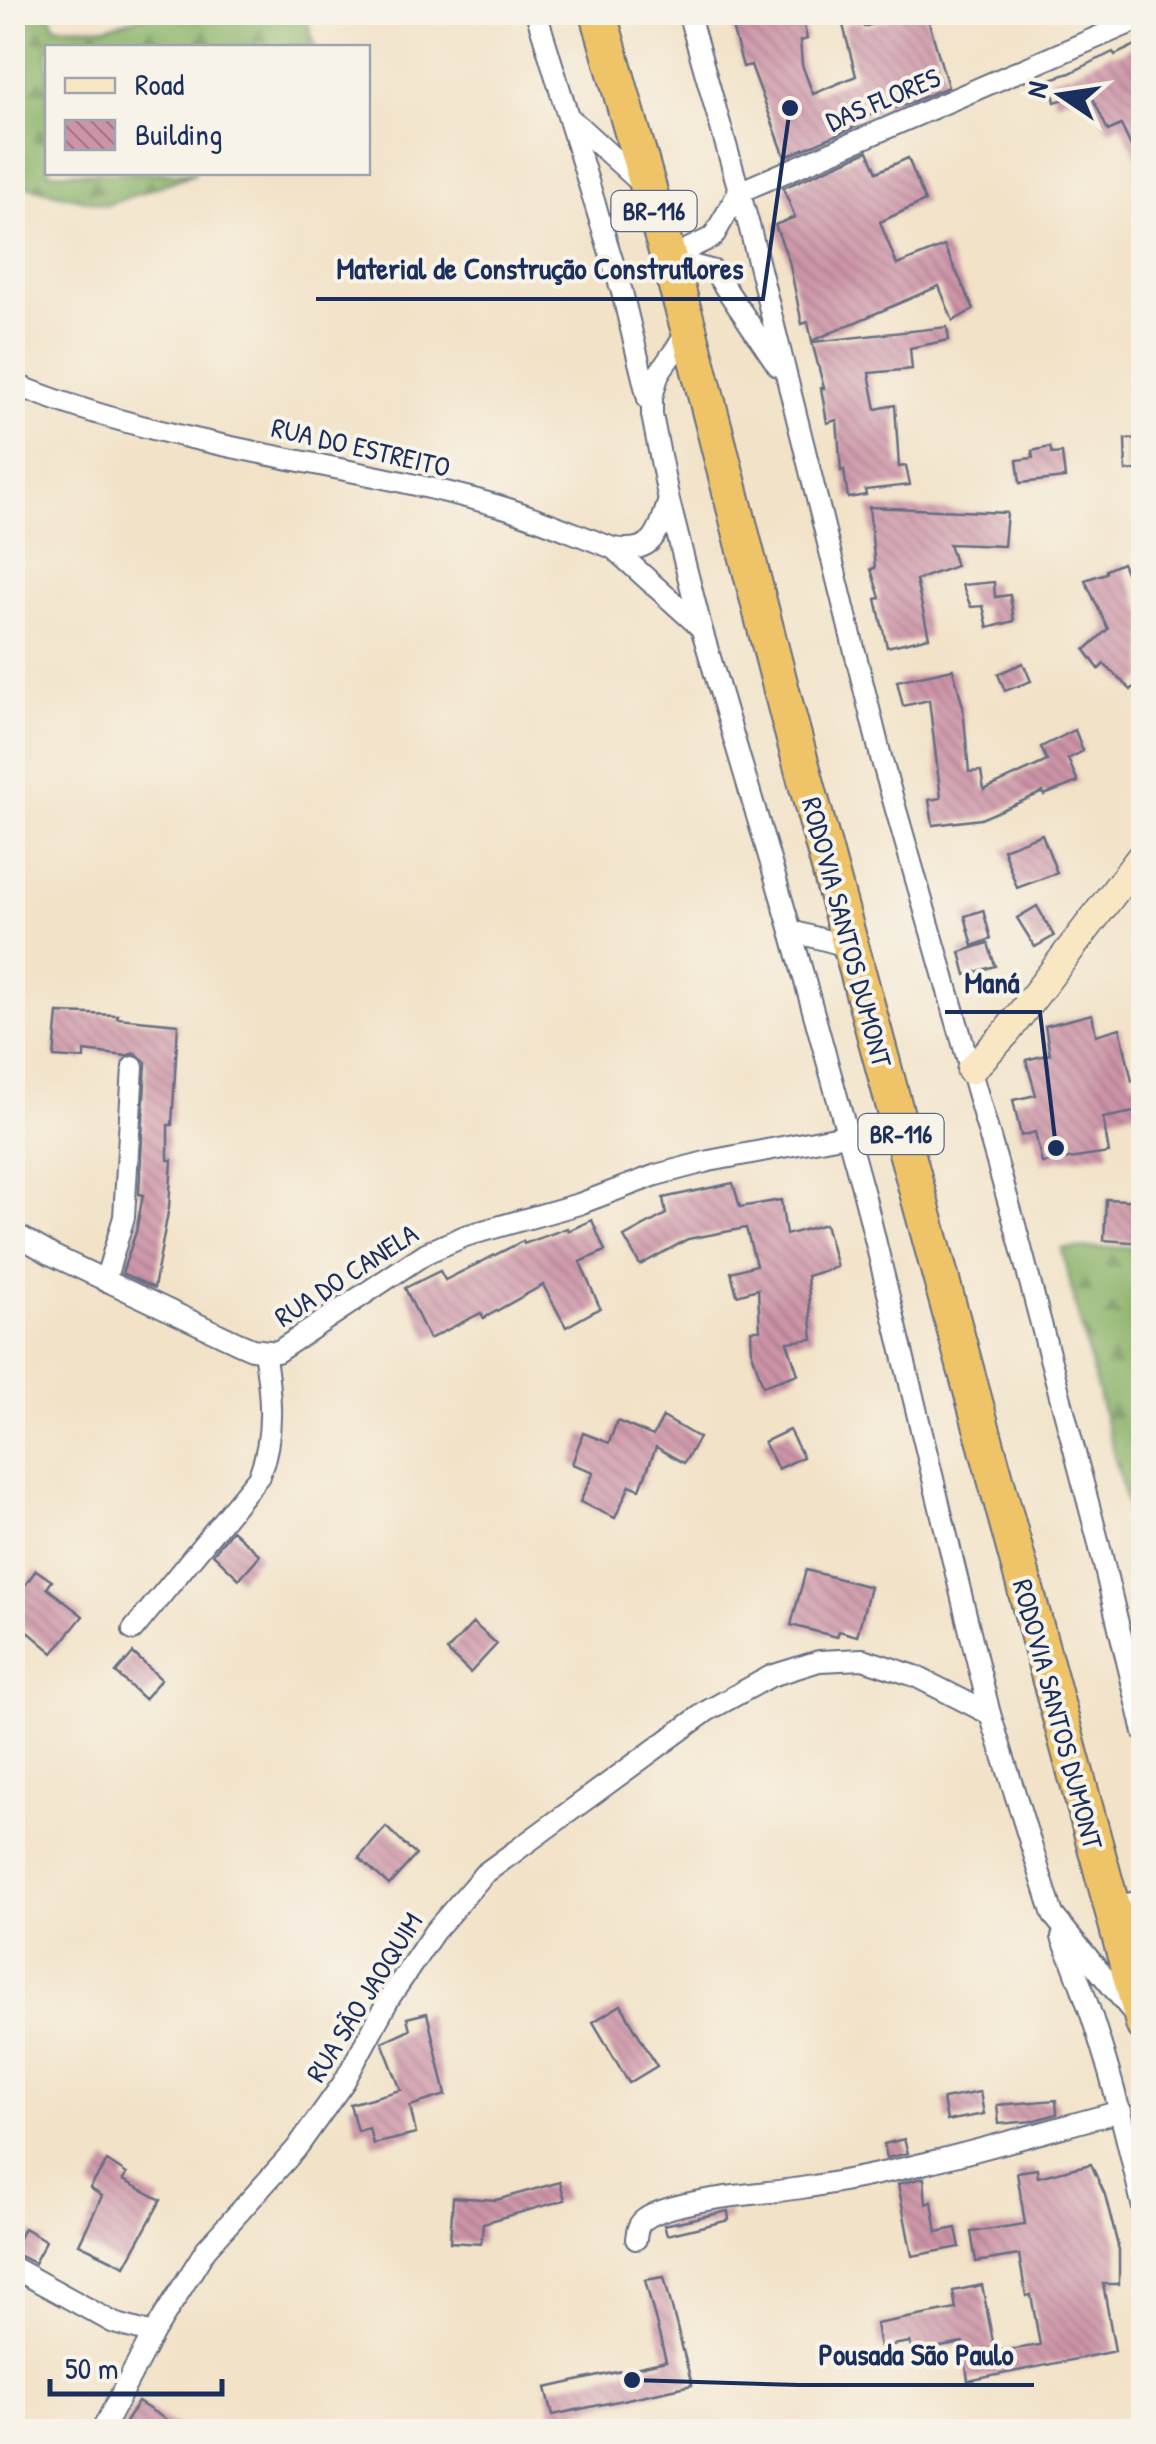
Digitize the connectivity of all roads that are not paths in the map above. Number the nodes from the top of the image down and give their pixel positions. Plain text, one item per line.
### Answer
1 (536, 12) edge
2 (598, 12) edge
3 (688, 12) edge
4 (1144, 16) edge
5 (568, 116) junction
6 (647, 188) junction
7 (739, 192) junction
8 (667, 259) junction
9 (688, 330) junction
10 (787, 380) junction
11 (12, 382) edge
12 (652, 416) junction
13 (668, 502) junction
14 (613, 548) junction
15 (700, 627) junction
16 (1144, 853) edge
17 (792, 930) junction
18 (851, 947) junction
19 (134, 1067) dead end
20 (972, 1070) junction
21 (901, 1134) junction
22 (846, 1135) junction
23 (12, 1232) edge
24 (105, 1281) junction
25 (264, 1351) junction
26 (133, 1630) dead end
27 (990, 1714) junction
28 (1144, 1732) edge
29 (1128, 1904) edge
30 (1053, 1914) junction
31 (1143, 2024) edge
32 (1121, 2111) junction
33 (1144, 2213) edge
34 (636, 2238) dead end
35 (12, 2267) edge
36 (153, 2334) junction
37 (101, 2432) edge

1 - 5 street
2 - 6 highway, RODOVIA SANTOS DUMONT / BR-116
3 - 7 street
4 - 7 street, DAS FLORES
5 - 6 street
5 - 12 street
6 - 8 highway, RODOVIA SANTOS DUMONT / BR-116
7 - 8 street
7 - 10 street
8 - 9 highway, RODOVIA SANTOS DUMONT / BR-116
8 - 10 street
9 - 12 street
9 - 18 highway, RODOVIA SANTOS DUMONT / BR-116
10 - 20 street
11 - 14 street, RUA DO ESTREITO
12 - 13 street
13 - 14 street
13 - 15 street
14 - 15 street
15 - 17 street
16 - 20 street
17 - 18 street
17 - 22 street
18 - 21 highway, RODOVIA SANTOS DUMONT / BR-116
19 - 24 street
20 - 28 street
21 - 22 street, RUA DO CANELA
21 - 29 highway, RODOVIA SANTOS DUMONT / BR-116
22 - 25 street, RUA DO CANELA
22 - 27 street
23 - 24 street, RUA DO CANELA
24 - 25 street, RUA DO CANELA
25 - 26 street
27 - 30 street
27 - 36 street, RUA SÃO JAOQUIM
29 - 31 highway, RODOVIA SANTOS DUMONT / BR-116
30 - 31 street
30 - 32 street
32 - 33 street
32 - 34 street
35 - 36 street
36 - 37 street, RUA SÃO JAOQUIM

